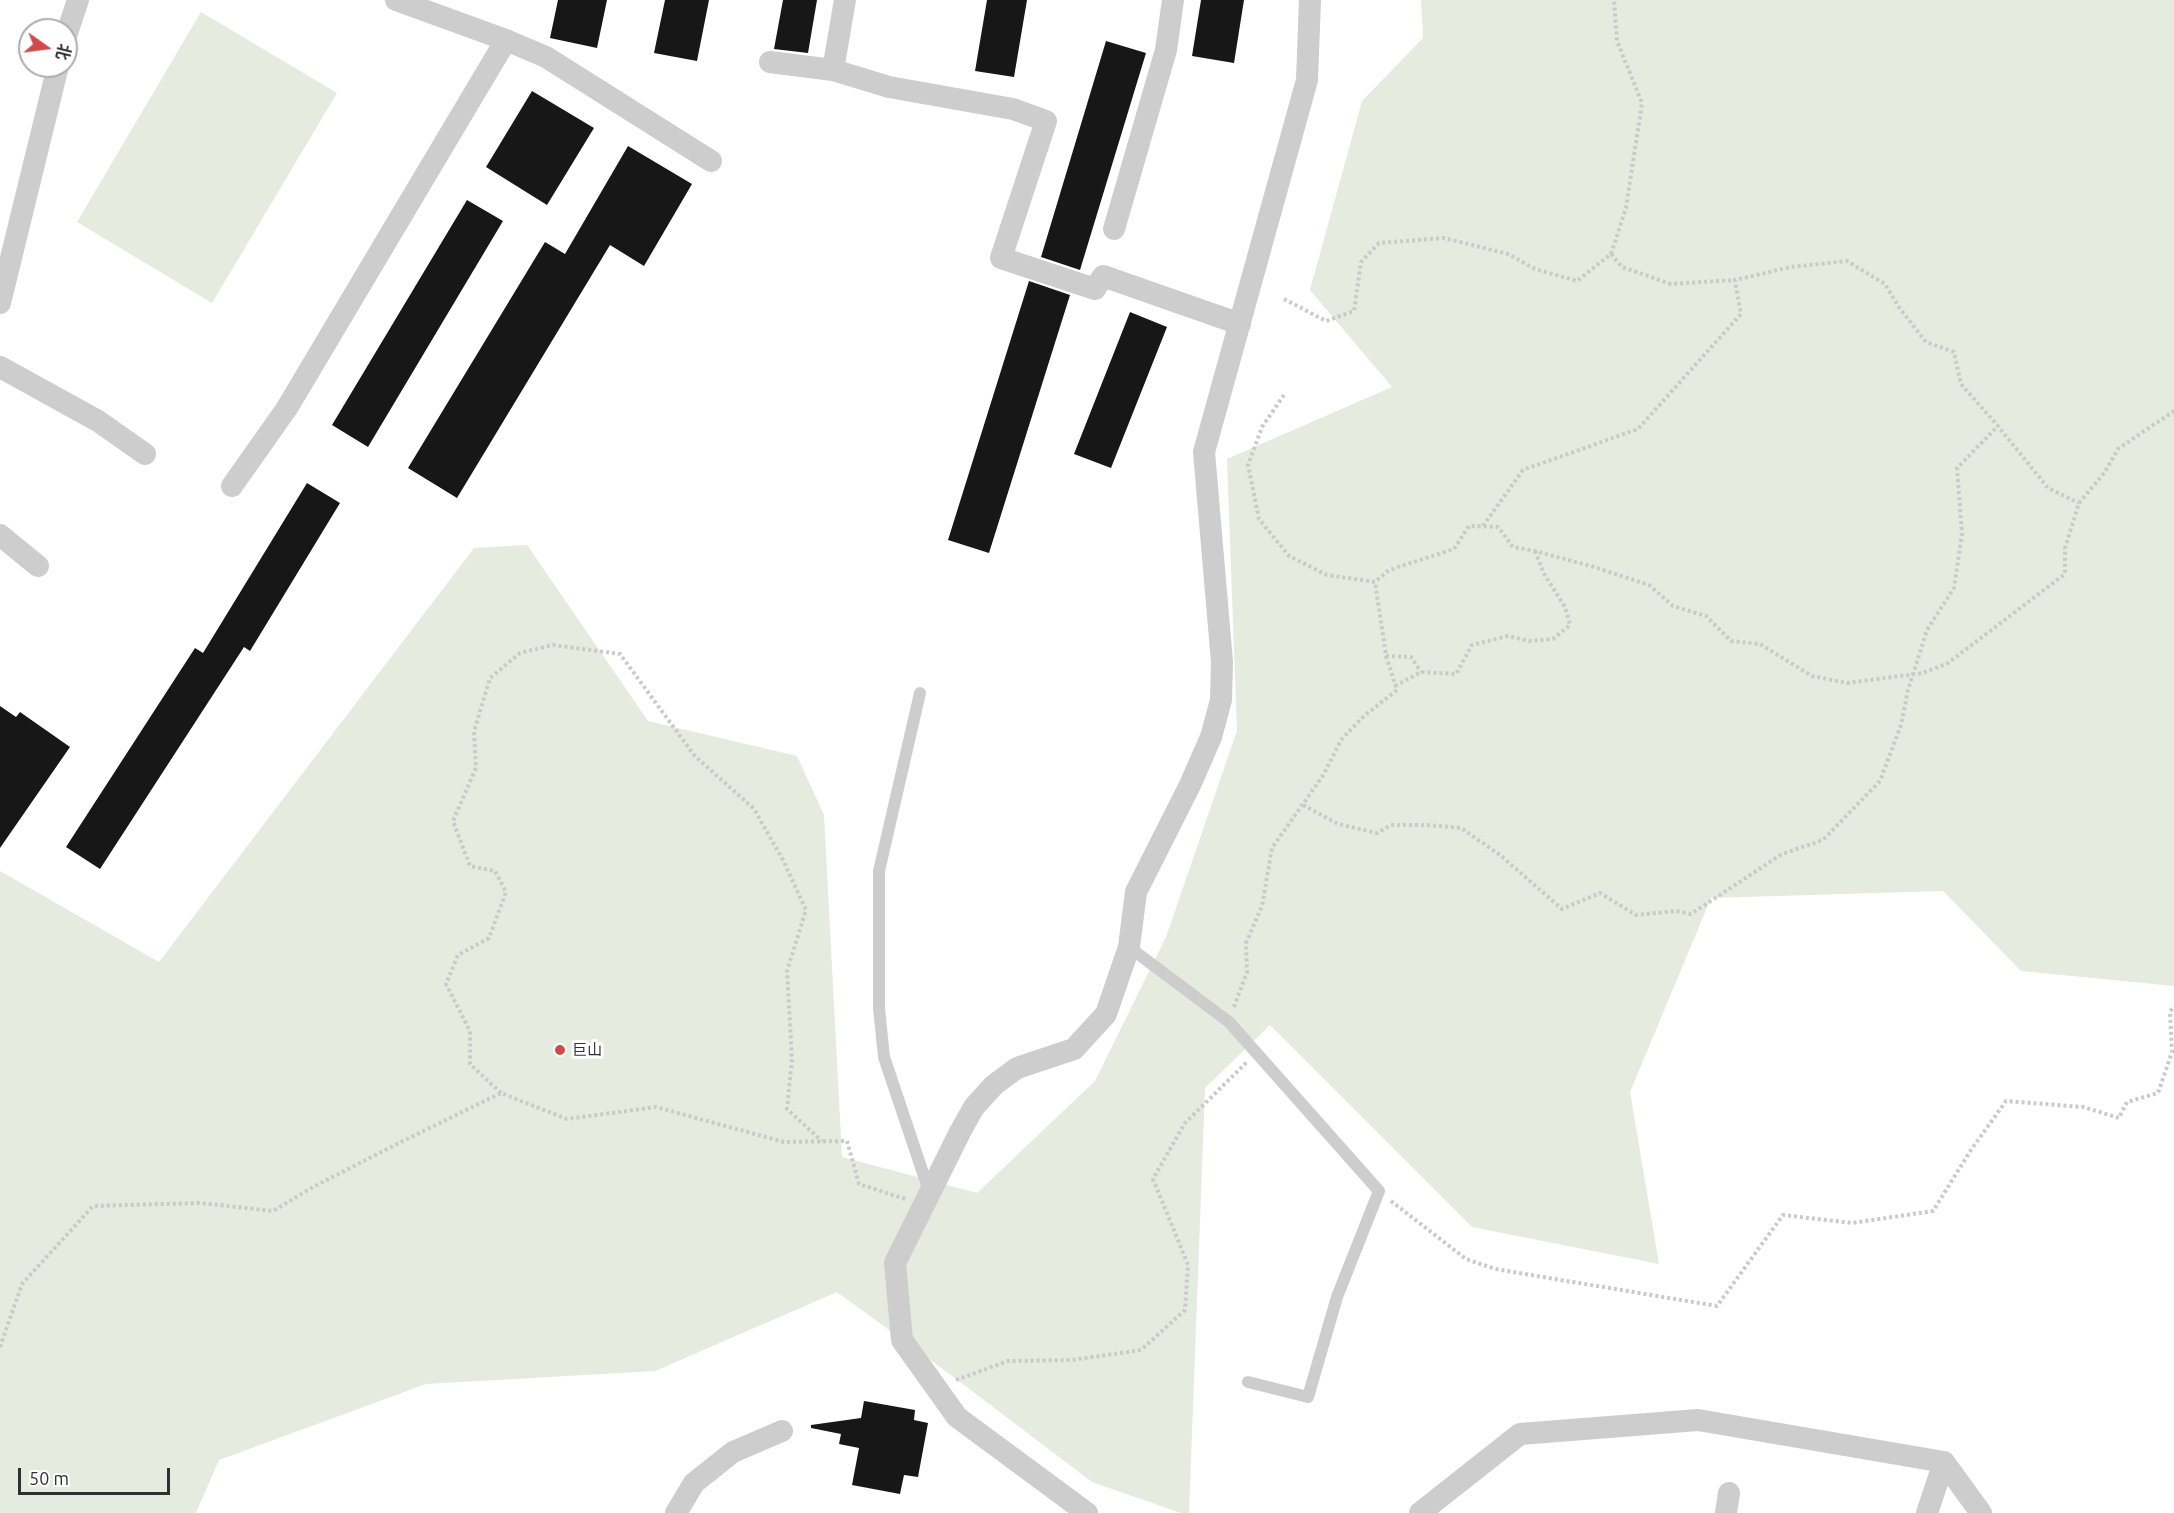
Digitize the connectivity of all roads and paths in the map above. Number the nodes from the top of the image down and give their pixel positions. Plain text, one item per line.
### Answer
1 (78, 0) edge
2 (396, 0) edge
3 (845, 0) edge
4 (1173, 0) edge
5 (1310, 0) edge
6 (1614, 0) edge
7 (72, 18) edge
8 (506, 40) junction
9 (770, 62) dead end
10 (832, 70) junction
11 (55, 78) edge
12 (711, 160) dead end
13 (1114, 230) dead end
14 (1611, 254) junction
15 (1735, 280) junction
16 (1284, 298) dead end
17 (0, 303) edge
18 (1240, 324) junction
19 (0, 368) edge
20 (1284, 395) dead end
21 (2174, 411) edge
22 (1998, 426) junction
23 (146, 454) dead end
24 (232, 486) dead end
25 (2079, 502) junction
26 (1483, 526) junction
27 (0, 536) edge
28 (1535, 550) junction
29 (38, 566) dead end
30 (1375, 582) junction
31 (1386, 656) junction
32 (1421, 672) junction
33 (1914, 674) junction
34 (1395, 686) junction
35 (920, 693) dead end
36 (1303, 805) junction
37 (1129, 947) junction
38 (2174, 1007) edge
39 (1229, 1022) junction
40 (1256, 1053) junction
41 (501, 1093) junction
42 (822, 1141) junction
43 (1378, 1191) junction
44 (926, 1198) junction
45 (0, 1347) edge
46 (1248, 1382) dead end
47 (936, 1388) junction
48 (782, 1431) dead end
49 (1944, 1462) junction
50 (676, 1513) edge
51 (1086, 1513) edge
52 (1420, 1513) edge
53 (1927, 1513) edge
54 (1982, 1513) edge

1 - 7 street
2 - 8 street
3 - 10 street
4 - 13 street
5 - 18 street
6 - 14 path
8 - 12 street
8 - 24 street
9 - 10 street
10 - 18 street
11 - 17 street
14 - 15 path
14 - 16 path
15 - 22 path
15 - 26 path
18 - 37 street
19 - 23 street
20 - 30 path
21 - 25 path
22 - 25 path
22 - 33 path
25 - 33 path
26 - 28 path
26 - 30 path
27 - 29 street
28 - 32 path
28 - 33 path
30 - 31 path
31 - 32 path
31 - 34 path
32 - 34 path
33 - 36 path
34 - 36 path
35 - 44 lane
36 - 39 path
37 - 39 lane
37 - 44 street
38 - 43 path
39 - 40 lane
40 - 43 lane
40 - 47 path
41 - 42 path
41 - 42 path
41 - 45 path
42 - 44 path
43 - 46 lane
44 - 47 street
47 - 51 street
48 - 50 street
49 - 52 street
49 - 53 street
49 - 54 street

